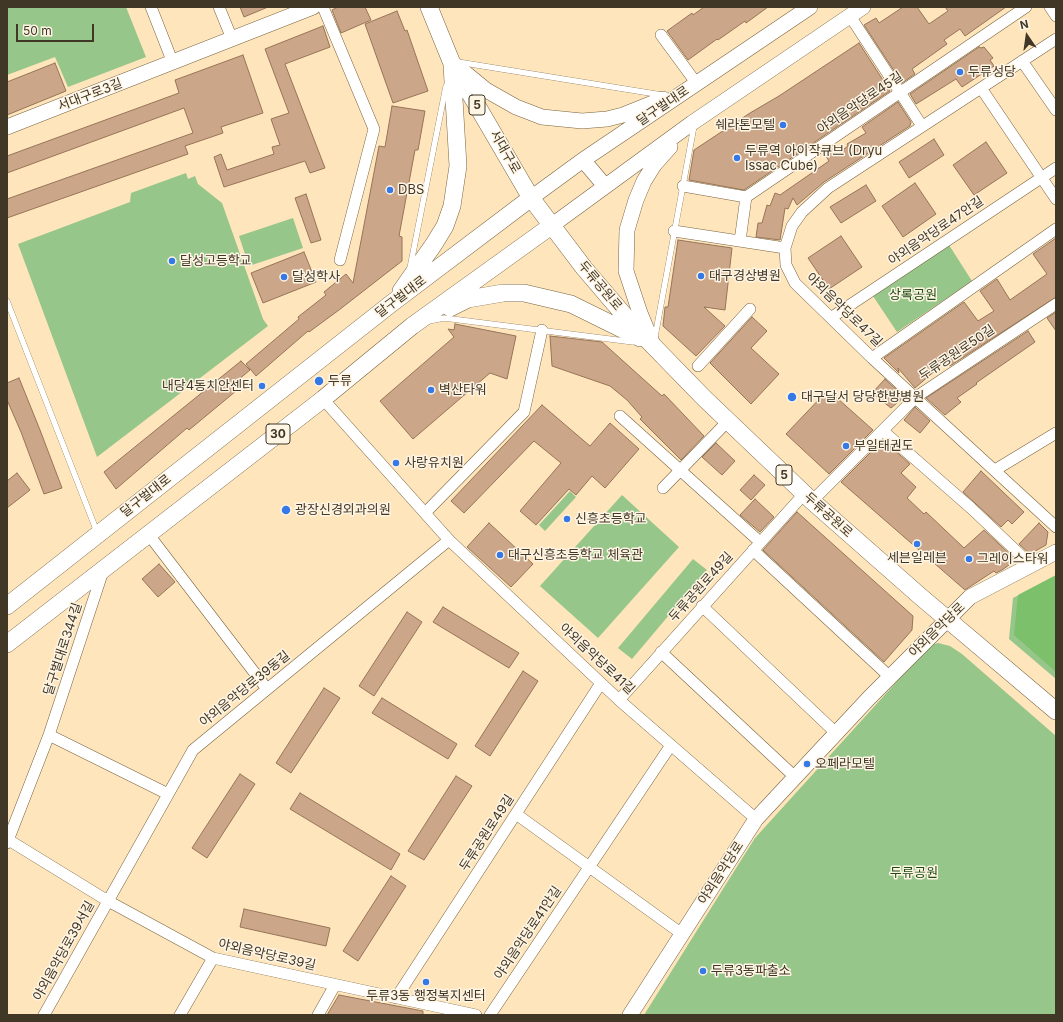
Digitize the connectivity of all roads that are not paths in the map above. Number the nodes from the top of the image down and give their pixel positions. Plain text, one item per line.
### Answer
1 (151, 7) edge
2 (219, 7) edge
3 (313, 7) edge
4 (323, 7) edge
5 (429, 7) edge
6 (810, 7) edge
7 (863, 7) edge
8 (1026, 7) edge
9 (1050, 7) edge
10 (850, 16) junction
11 (1056, 16) edge
12 (661, 35) dead end
13 (232, 39) junction
14 (1056, 39) edge
15 (451, 61) junction
16 (1022, 61) junction
17 (173, 63) junction
18 (697, 84) junction
19 (981, 88) junction
20 (900, 93) junction
21 (669, 96) junction
22 (1056, 110) edge
23 (693, 122) junction
24 (922, 126) junction
25 (7, 127) edge
26 (584, 160) junction
27 (1056, 168) edge
28 (1042, 177) junction
29 (605, 186) junction
30 (683, 186) junction
31 (746, 197) junction
32 (1056, 199) edge
33 (536, 204) junction
34 (551, 226) junction
35 (1056, 229) edge
36 (674, 231) junction
37 (740, 242) junction
38 (785, 248) junction
39 (340, 260) dead end
40 (408, 280) junction
41 (7, 301) edge
42 (392, 303) junction
43 (1056, 304) edge
44 (750, 309) dead end
45 (832, 317) junction
46 (412, 326) junction
47 (542, 330) junction
48 (653, 345) junction
49 (872, 358) junction
50 (698, 366) dead end
51 (916, 397) junction
52 (323, 399) junction
53 (620, 416) dead end
54 (728, 421) junction
55 (882, 431) junction
56 (1056, 433) edge
57 (681, 469) junction
58 (995, 470) junction
59 (663, 488) dead end
60 (808, 498) junction
61 (425, 513) junction
62 (1056, 527) edge
63 (98, 534) junction
64 (149, 534) junction
65 (449, 540) junction
66 (756, 546) junction
67 (1056, 552) edge
68 (1031, 565) junction
69 (103, 571) junction
70 (7, 606) edge
71 (702, 606) junction
72 (947, 619) junction
73 (7, 644) edge
74 (661, 652) junction
75 (890, 677) junction
76 (601, 683) junction
77 (267, 689) junction
78 (619, 700) junction
79 (1056, 712) edge
80 (836, 733) junction
81 (49, 735) junction
82 (671, 745) junction
83 (795, 777) junction
84 (168, 794) junction
85 (516, 814) junction
86 (756, 819) junction
87 (7, 841) edge
88 (589, 867) junction
89 (108, 901) junction
90 (682, 934) junction
91 (213, 958) junction
92 (335, 985) junction
93 (396, 998) junction
94 (44, 1015) edge
95 (180, 1015) edge
96 (318, 1015) edge
97 (476, 1015) edge
98 (490, 1015) edge
99 (630, 1015) edge

1 - 17 street
2 - 13 street
3 - 13 main road, 서대구로3길
4 - 39 street
5 - 15 main road, 서대구로 / 5
6 - 18 main road, 달구벌대로
7 - 10 main road
8 - 20 street, 야외음악당로45길
9 - 11 street
10 - 20 street
10 - 23 main road
12 - 18 street
13 - 17 main road, 서대구로3길
14 - 16 street, 야외음악당로47길
15 - 21 lane
15 - 21 main road
15 - 33 main road, 서대구로 / 5
15 - 40 lane
15 - 40 main road
16 - 19 street, 야외음악당로47길
16 - 22 street
17 - 25 main road, 서대구로3길
18 - 21 main road
18 - 26 main road, 달구벌대로
19 - 24 street, 야외음악당로47길
19 - 28 street
20 - 24 street
20 - 31 street, 야외음악당로45길
23 - 29 main road
23 - 30 lane
23 - 48 main road
24 - 38 street, 야외음악당로47길
26 - 29 main road
26 - 33 main road, 달구벌대로
27 - 28 street, 야외음악당로47안길
28 - 32 street
28 - 45 street, 야외음악당로47안길
29 - 34 main road
30 - 31 street
30 - 36 lane
31 - 37 street
33 - 34 main road, 두류공원로 / 5
33 - 42 main road, 달구벌대로 / 30
34 - 46 main road, 30
34 - 48 main road, 두류공원로 / 5
35 - 49 street
36 - 37 street
36 - 48 lane
37 - 38 street
38 - 45 street, 야외음악당로47길
40 - 42 main road
41 - 63 lane
42 - 63 main road, 달구벌대로 / 30
43 - 51 street, 두류공원로50길
44 - 50 street
45 - 49 street, 야외음악당로47길
46 - 47 lane
46 - 48 main road
46 - 52 main road, 30
47 - 48 lane
47 - 61 street
48 - 54 main road, 두류공원로 / 5
49 - 51 street, 야외음악당로47길
51 - 55 street, 두류공원로50길
51 - 58 street, 야외음악당로47길
52 - 61 street, 야외음악당로41길
52 - 64 main road, 30
53 - 57 street
54 - 57 street
54 - 60 main road, 두류공원로 / 5
55 - 60 street, 두류공원로50길
55 - 68 street
56 - 58 street
57 - 59 street
57 - 66 street
58 - 62 street, 야외음악당로47길
60 - 66 street, 두류공원로49길
60 - 72 main road, 두류공원로 / 5
61 - 65 street, 야외음악당로41길
63 - 70 main road, 달구벌대로 / 30
64 - 69 main road, 30
64 - 77 street
65 - 76 street, 야외음악당로41길
65 - 77 street, 야외음악당로39동길
66 - 71 street, 두류공원로49길
66 - 75 street
67 - 68 main road, 야외음악당로
68 - 72 main road, 야외음악당로
69 - 73 main road, 30
69 - 81 street, 달구벌대로344길
71 - 74 street, 두류공원로49길
71 - 80 street
72 - 75 main road, 야외음악당로
72 - 79 main road, 두류공원로 / 5
74 - 78 street, 두류공원로49길
74 - 83 street
75 - 80 main road, 야외음악당로
76 - 78 street, 야외음악당로41길
76 - 85 street, 두류공원로49길
77 - 84 street, 야외음악당로39동길
78 - 82 street, 야외음악당로41길
80 - 83 main road, 야외음악당로
81 - 84 street
81 - 87 street, 달구벌대로344길
82 - 86 street, 야외음악당로41길
82 - 88 street, 야외음악당로41안길
83 - 86 main road, 야외음악당로
84 - 89 street, 야외음악당로39동길
85 - 88 street
85 - 93 street, 두류공원로49길
86 - 90 main road, 야외음악당로
87 - 89 street, 야외음악당로39길
88 - 90 street
88 - 98 street, 야외음악당로41안길
89 - 91 street, 야외음악당로39길
89 - 94 street, 야외음악당로39서길
90 - 99 main road, 야외음악당로
91 - 92 street, 야외음악당로39길
91 - 95 street
92 - 93 street, 야외음악당로39길
92 - 96 street
93 - 97 street, 야외음악당로39길

